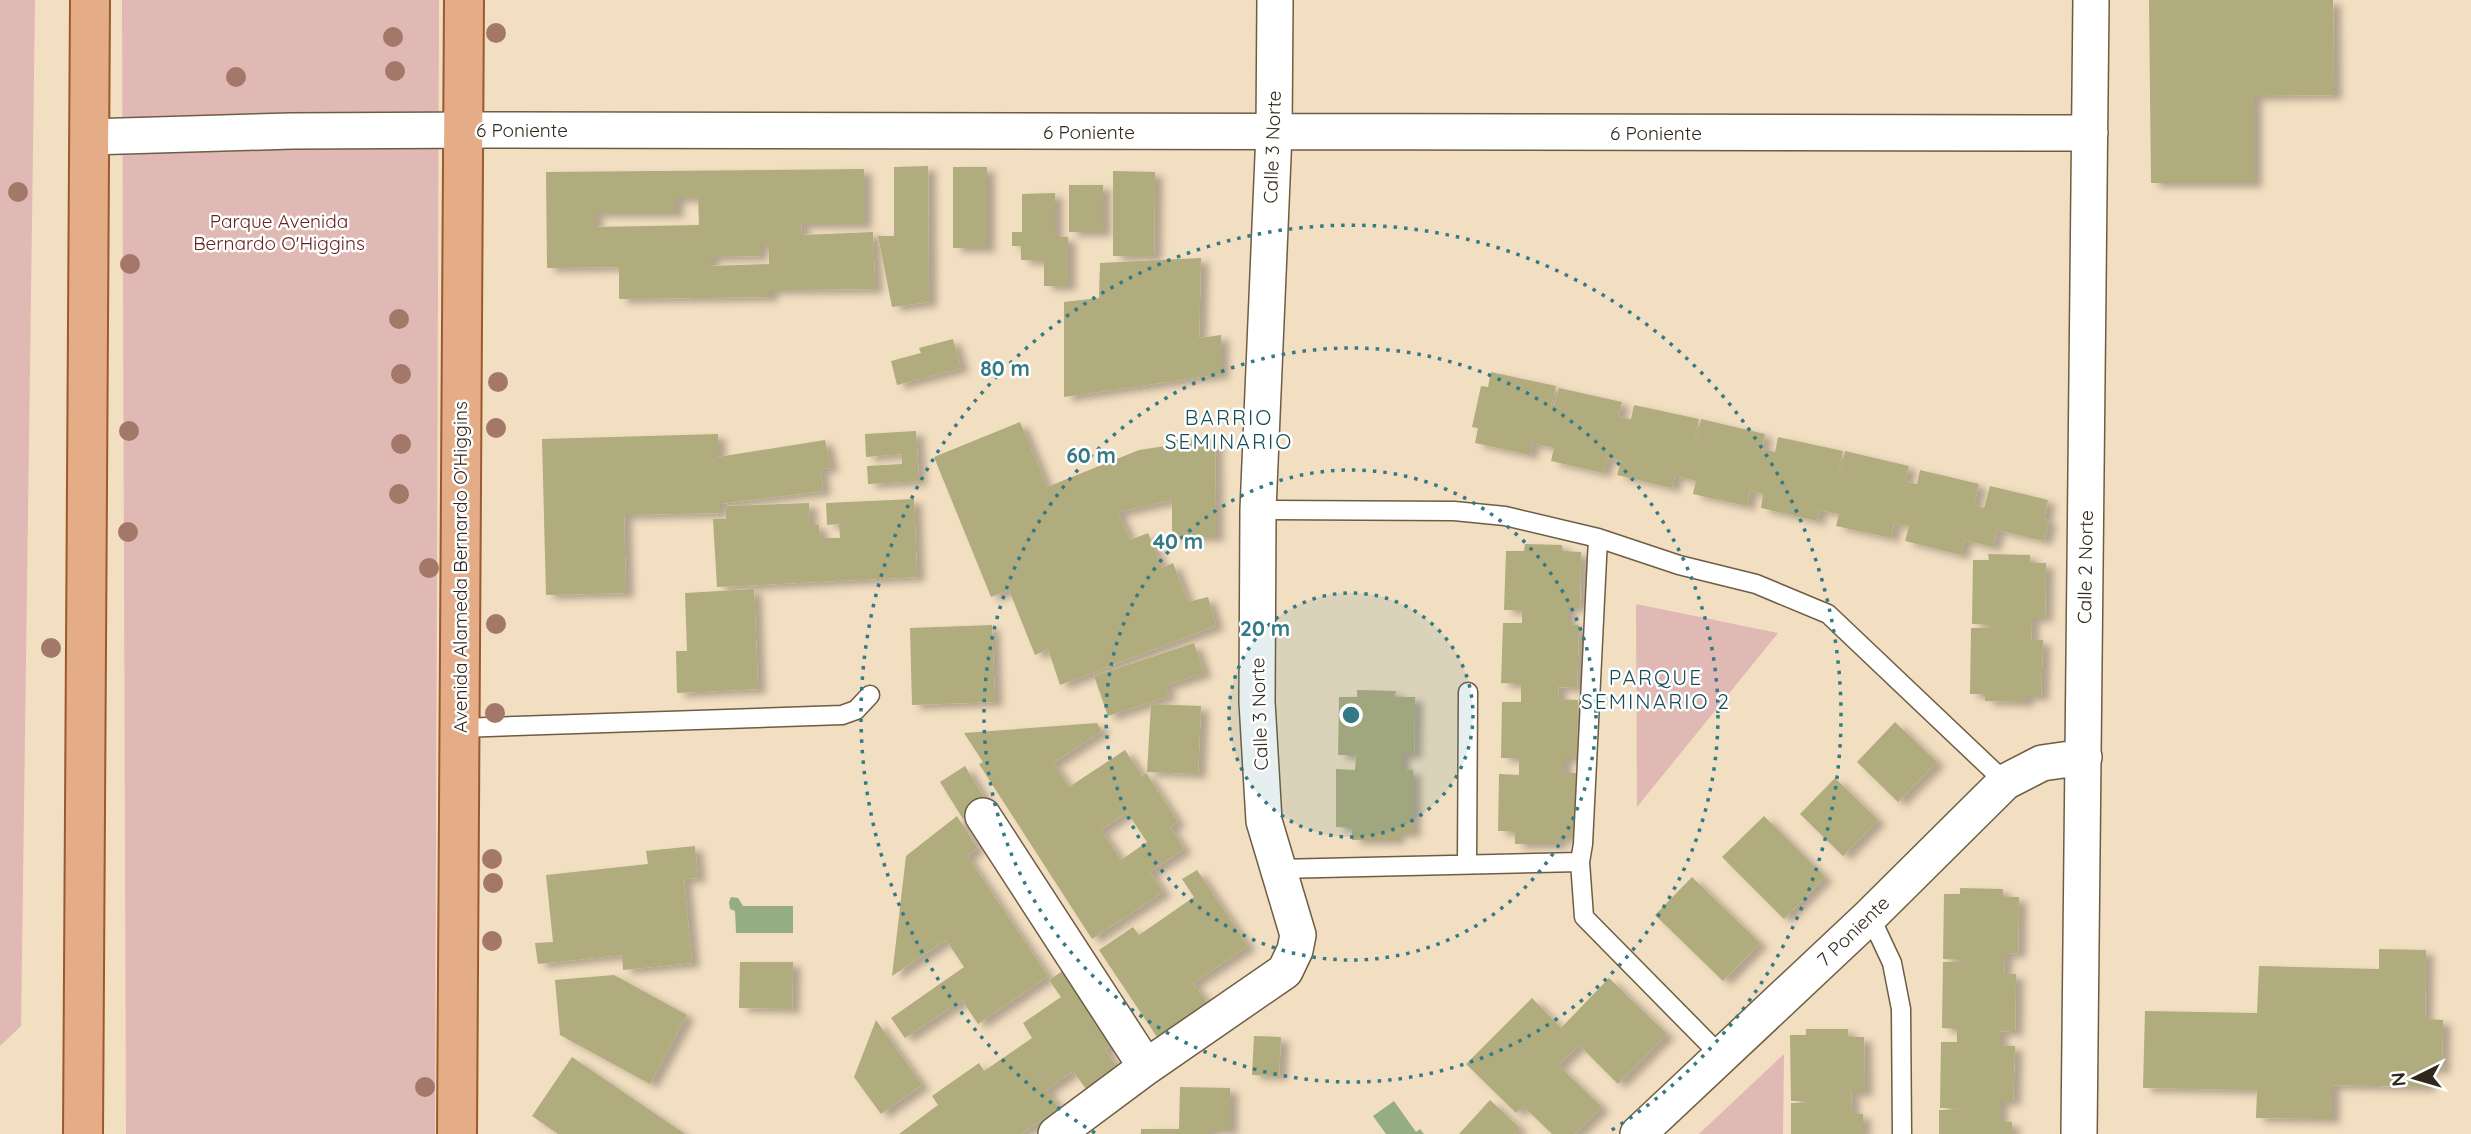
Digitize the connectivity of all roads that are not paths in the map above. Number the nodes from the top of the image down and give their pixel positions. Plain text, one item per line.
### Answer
1 (90, 0) edge
2 (464, 0) edge
3 (1275, 0) edge
4 (2091, 0) edge
5 (463, 130) junction
6 (1274, 133) junction
7 (2090, 133) junction
8 (89, 137) junction
9 (1258, 510) junction
10 (1598, 538) junction
11 (1468, 692) dead end
12 (870, 695) dead end
13 (459, 728) junction
14 (2084, 757) junction
15 (2005, 782) junction
16 (983, 816) dead end
17 (1580, 862) junction
18 (1467, 864) junction
19 (1278, 869) junction
20 (1870, 916) junction
21 (1721, 1056) junction
22 (1146, 1067) junction
23 (83, 1134) edge
24 (457, 1134) edge
25 (1056, 1134) edge
26 (1638, 1134) edge
27 (1902, 1134) edge
28 (2080, 1134) edge

1 - 8 main road
2 - 5 main road, Avenida Alameda Bernardo O'Higgins
3 - 6 street, Calle 3 Norte
4 - 7 street, Calle 2 Norte
5 - 6 street, 6 Poniente
5 - 8 street, 6 Poniente
5 - 13 main road, Avenida Alameda Bernardo O'Higgins
6 - 7 street, 6 Poniente
6 - 9 street, Calle 3 Norte
7 - 14 street, Calle 2 Norte
8 - 23 main road
9 - 10 lane
9 - 19 street, Calle 3 Norte
10 - 15 lane
10 - 17 lane
11 - 18 lane
12 - 13 lane
13 - 24 main road, Avenida Alameda Bernardo O'Higgins
14 - 15 street, 7 Poniente
14 - 28 street, Calle 2 Norte
15 - 20 street, 7 Poniente
16 - 22 street
17 - 18 lane
17 - 21 lane
18 - 19 lane
19 - 22 street, Calle 3 Norte
20 - 21 street, 7 Poniente
20 - 27 lane
21 - 26 street, 7 Poniente
22 - 25 street, Calle 3 Norte

